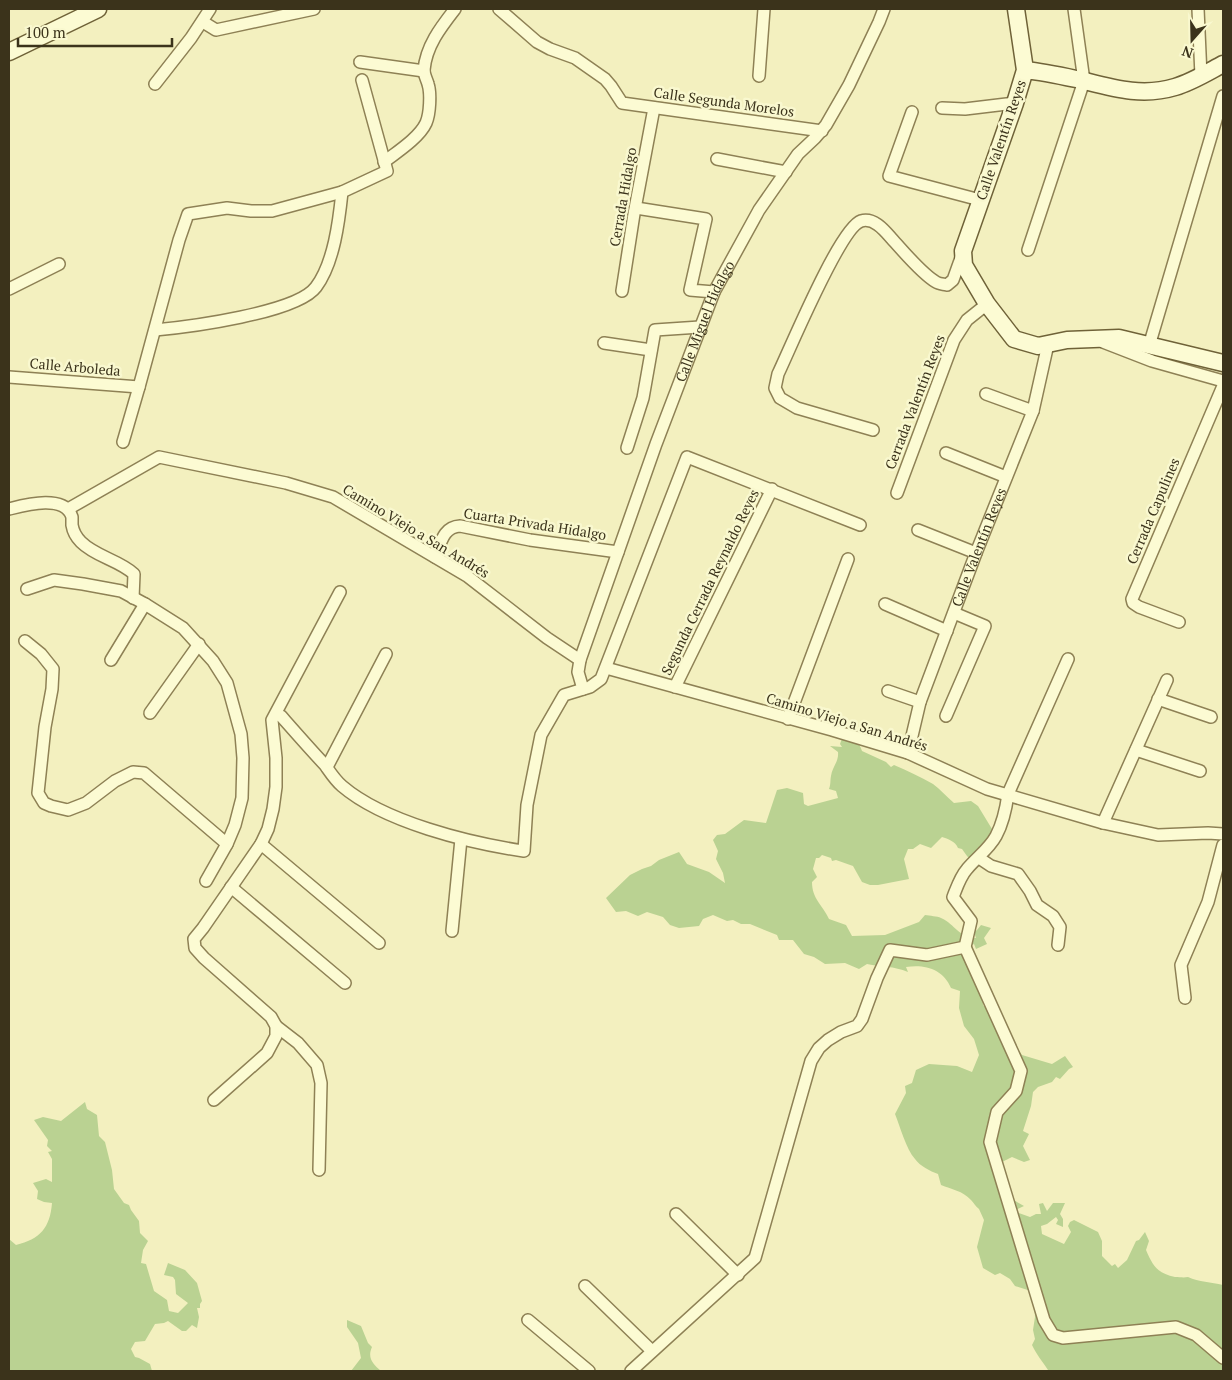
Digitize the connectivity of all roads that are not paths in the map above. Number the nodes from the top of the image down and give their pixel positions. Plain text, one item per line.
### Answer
1 (98, 9) edge
2 (210, 9) edge
3 (314, 9) edge
4 (455, 9) edge
5 (499, 9) edge
6 (764, 9) edge
7 (884, 9) edge
8 (1016, 9) edge
9 (1074, 9) edge
10 (1198, 9) edge
11 (203, 22) junction
12 (9, 52) edge
13 (360, 62) dead end
14 (1223, 64) edge
15 (1025, 70) junction
16 (424, 71) junction
17 (759, 76) dead end
18 (1201, 76) junction
19 (362, 80) dead end
20 (1084, 81) junction
21 (155, 84) dead end
22 (1223, 96) edge
23 (1015, 103) junction
24 (654, 108) junction
25 (942, 108) dead end
26 (912, 112) dead end
27 (822, 131) junction
28 (717, 158) dead end
29 (385, 166) junction
30 (786, 172) junction
31 (342, 192) junction
32 (980, 200) junction
33 (636, 208) junction
34 (1028, 250) dead end
35 (963, 251) junction
36 (59, 264) dead end
37 (9, 289) edge
38 (622, 292) dead end
39 (714, 292) junction
40 (987, 304) junction
41 (700, 327) junction
42 (155, 330) junction
43 (1092, 338) junction
44 (604, 343) dead end
45 (1048, 344) junction
46 (1150, 346) junction
47 (651, 350) junction
48 (1223, 363) edge
49 (9, 378) edge
50 (1223, 380) edge
51 (1223, 386) edge
52 (139, 387) junction
53 (986, 394) dead end
54 (1033, 411) junction
55 (873, 430) dead end
56 (123, 442) dead end
57 (627, 448) dead end
58 (946, 453) dead end
59 (1006, 476) junction
60 (772, 489) junction
61 (897, 493) dead end
62 (9, 509) edge
63 (68, 509) junction
64 (860, 525) dead end
65 (918, 530) dead end
66 (618, 552) junction
67 (976, 553) junction
68 (435, 557) junction
69 (848, 558) dead end
70 (27, 590) dead end
71 (340, 592) dead end
72 (133, 598) junction
73 (145, 604) junction
74 (885, 604) dead end
75 (954, 613) junction
76 (1179, 622) dead end
77 (947, 631) junction
78 (25, 641) dead end
79 (198, 644) junction
80 (386, 654) dead end
81 (111, 660) dead end
82 (580, 660) junction
83 (1068, 660) dead end
84 (606, 668) junction
85 (1167, 680) dead end
86 (675, 688) junction
87 (583, 689) junction
88 (888, 691) dead end
89 (1158, 699) junction
90 (920, 702) junction
91 (150, 713) dead end
92 (276, 714) junction
93 (946, 716) dead end
94 (1212, 717) dead end
95 (788, 719) junction
96 (1136, 750) junction
97 (908, 753) junction
98 (327, 767) junction
99 (1200, 771) dead end
100 (1008, 794) junction
101 (1103, 823) junction
102 (1223, 834) edge
103 (461, 839) junction
104 (226, 844) junction
105 (261, 844) junction
106 (1223, 846) edge
107 (979, 858) junction
108 (206, 881) dead end
109 (231, 887) junction
110 (452, 931) dead end
111 (379, 943) dead end
112 (1058, 945) dead end
113 (965, 947) junction
114 (345, 983) dead end
115 (1185, 998) dead end
116 (276, 1026) junction
117 (214, 1100) dead end
118 (318, 1170) dead end
119 (676, 1214) dead end
120 (738, 1275) junction
121 (584, 1286) dead end
122 (528, 1320) dead end
123 (652, 1351) junction
124 (1223, 1358) edge
125 (589, 1371) edge
126 (631, 1371) edge

1 - 12 street
2 - 11 street
3 - 11 street
4 - 16 street
5 - 24 street, Calle Segunda Morelos
6 - 17 street
7 - 27 street, Calle Miguel Hidalgo
8 - 15 street, Calle Valentín Reyes
9 - 20 street
10 - 18 street
11 - 21 street
13 - 16 street
14 - 18 street
15 - 20 street
15 - 23 street, Calle Valentín Reyes
16 - 29 street
18 - 20 street
19 - 29 street
20 - 34 street
22 - 46 street
23 - 25 street
23 - 32 street, Calle Valentín Reyes
24 - 27 street, Calle Segunda Morelos
24 - 33 street, Cerrada Hidalgo
26 - 32 street
27 - 30 street, Calle Miguel Hidalgo
28 - 30 street
29 - 31 street
30 - 39 street, Calle Miguel Hidalgo
31 - 42 street
31 - 42 street
32 - 35 street, Calle Valentín Reyes
33 - 38 street, Cerrada Hidalgo
33 - 39 street
35 - 40 street
35 - 55 street
36 - 37 street
39 - 41 street, Calle Miguel Hidalgo
40 - 45 street
40 - 61 street, Cerrada Valentín Reyes
41 - 47 street
41 - 66 street, Calle Miguel Hidalgo
42 - 52 street
43 - 45 street
43 - 46 street
43 - 50 street
44 - 47 street
45 - 54 street, Calle Valentín Reyes
46 - 48 street
47 - 57 street
49 - 52 street, Calle Arboleda
51 - 76 street, Cerrada Capulines
52 - 56 street
53 - 54 street
54 - 59 street, Calle Valentín Reyes
58 - 59 street
59 - 67 street, Calle Valentín Reyes
60 - 64 street
60 - 84 street
60 - 86 street, Segunda Cerrada Reynaldo Reyes
62 - 63 street
63 - 68 street, Camino Viejo a San Andrés
63 - 72 street
65 - 67 street
66 - 68 street, Cuarta Privada Hidalgo
66 - 82 street, Calle Miguel Hidalgo
67 - 75 street, Calle Valentín Reyes
68 - 82 street, Camino Viejo a San Andrés
69 - 95 street
70 - 72 street
71 - 92 street
72 - 73 street
73 - 79 street
73 - 81 street
74 - 77 street
75 - 77 street, Calle Valentín Reyes
75 - 93 street
77 - 90 street, Calle Valentín Reyes
78 - 104 street
79 - 91 street
79 - 104 street
80 - 98 street
82 - 87 street
83 - 100 street
84 - 86 street, Camino Viejo a San Andrés
84 - 87 street
85 - 89 street
86 - 95 street, Camino Viejo a San Andrés
87 - 103 street
88 - 90 street
89 - 94 street
89 - 96 street
90 - 97 street, Calle Valentín Reyes
92 - 98 street
92 - 105 street
95 - 97 street, Camino Viejo a San Andrés
96 - 99 street
96 - 101 street
97 - 100 street, Camino Viejo a San Andrés
98 - 103 street
100 - 101 street, Camino Viejo a San Andrés
100 - 107 street
101 - 102 street, Camino Viejo a San Andrés
103 - 110 street
104 - 108 street
105 - 109 street
105 - 111 street
106 - 115 street
107 - 112 street
107 - 113 street
109 - 114 street
109 - 116 street
113 - 120 street
113 - 124 street
116 - 117 street
116 - 118 street
119 - 120 street
120 - 123 street
121 - 123 street
122 - 125 street
123 - 126 street

